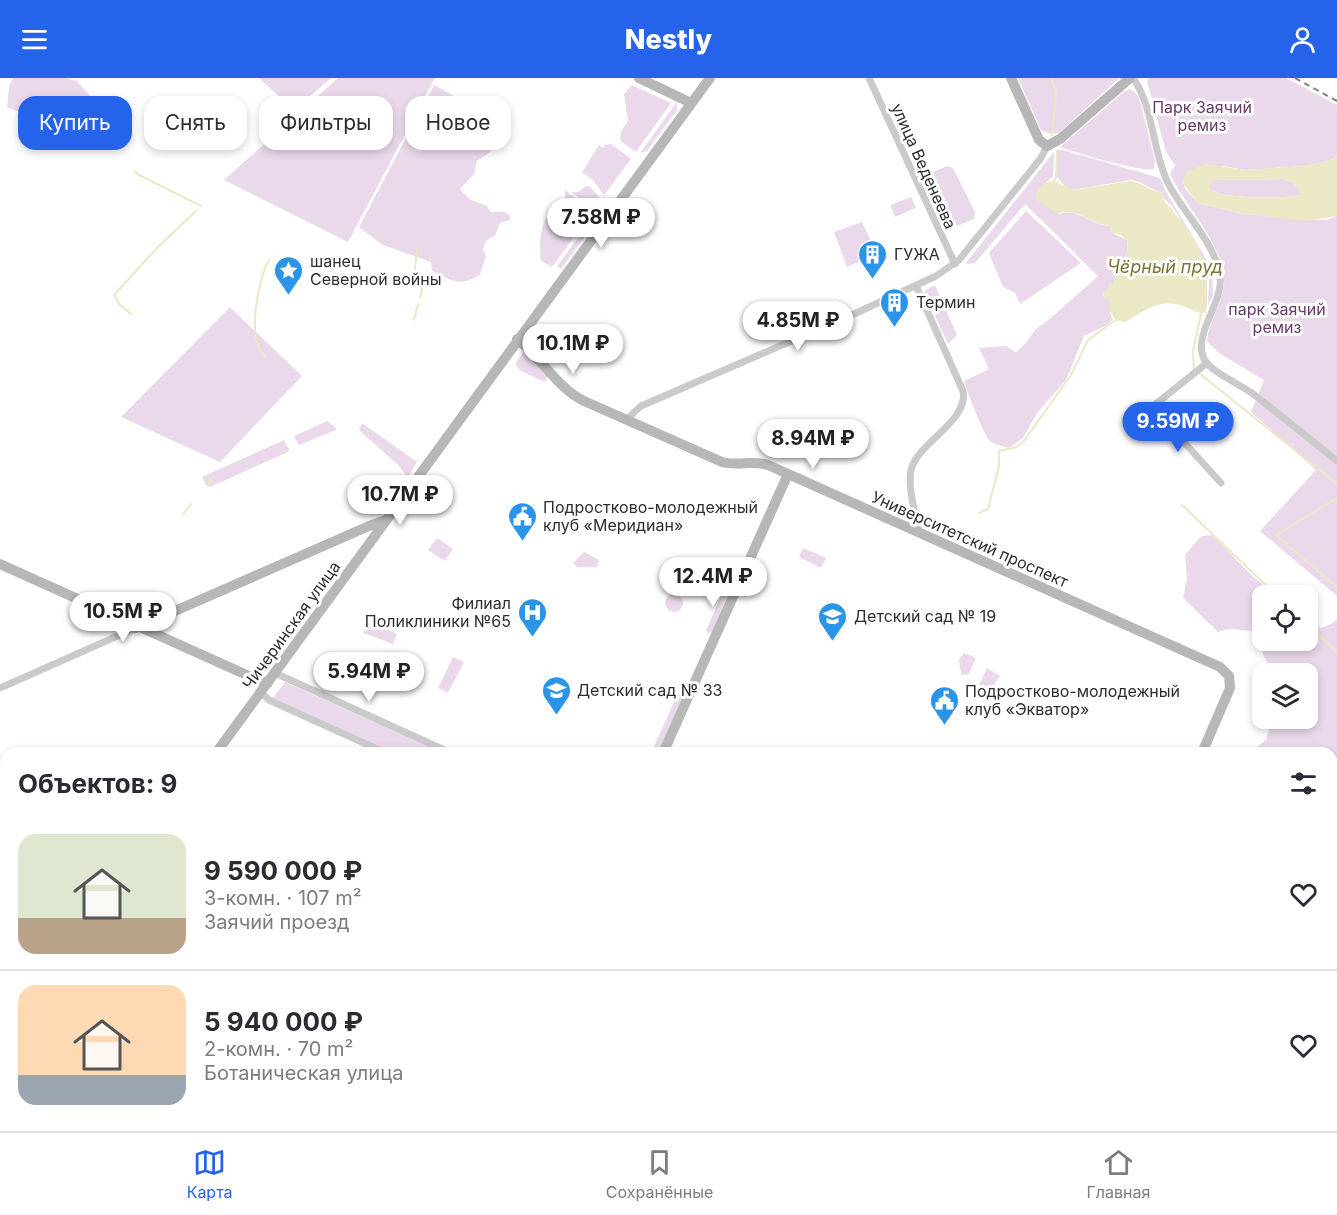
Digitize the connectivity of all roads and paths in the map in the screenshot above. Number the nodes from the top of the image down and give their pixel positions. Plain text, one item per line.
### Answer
1 (639, 78) edge
2 (710, 78) edge
3 (869, 78) edge
4 (1011, 78) edge
5 (1132, 78) edge
6 (691, 103) junction
7 (1047, 146) junction
8 (955, 264) junction
9 (916, 286) junction
10 (517, 339) junction
11 (1207, 363) junction
12 (626, 420) junction
13 (1337, 461) edge
14 (788, 474) junction
15 (1221, 483) dead end
16 (387, 520) junction
17 (919, 532) junction
18 (0, 564) edge
19 (0, 572) edge
20 (134, 628) junction
21 (275, 673) junction
22 (264, 687) junction
23 (0, 688) edge
24 (220, 747) edge
25 (373, 747) edge
26 (438, 747) edge
27 (666, 747) edge
28 (1205, 747) edge

1 - 6 street
2 - 6 street, Чичеринская улица
3 - 8 street, улица Веденеева
4 - 7 street
5 - 7 street
5 - 11 street
6 - 10 street, Чичеринская улица
7 - 8 street
8 - 9 street
9 - 12 street
9 - 17 street
10 - 12 street, Университетский проспект
10 - 16 street, Чичеринская улица
11 - 13 street
11 - 15 street
12 - 14 street, Университетский проспект
14 - 17 street, Университетский проспект
14 - 27 street
16 - 20 street
16 - 21 street, Чичеринская улица
17 - 28 street, Университетский проспект
18 - 20 street
19 - 20 street
20 - 22 street
20 - 23 street
21 - 22 street, Чичеринская улица
21 - 26 street
22 - 24 street, Чичеринская улица
22 - 25 street

